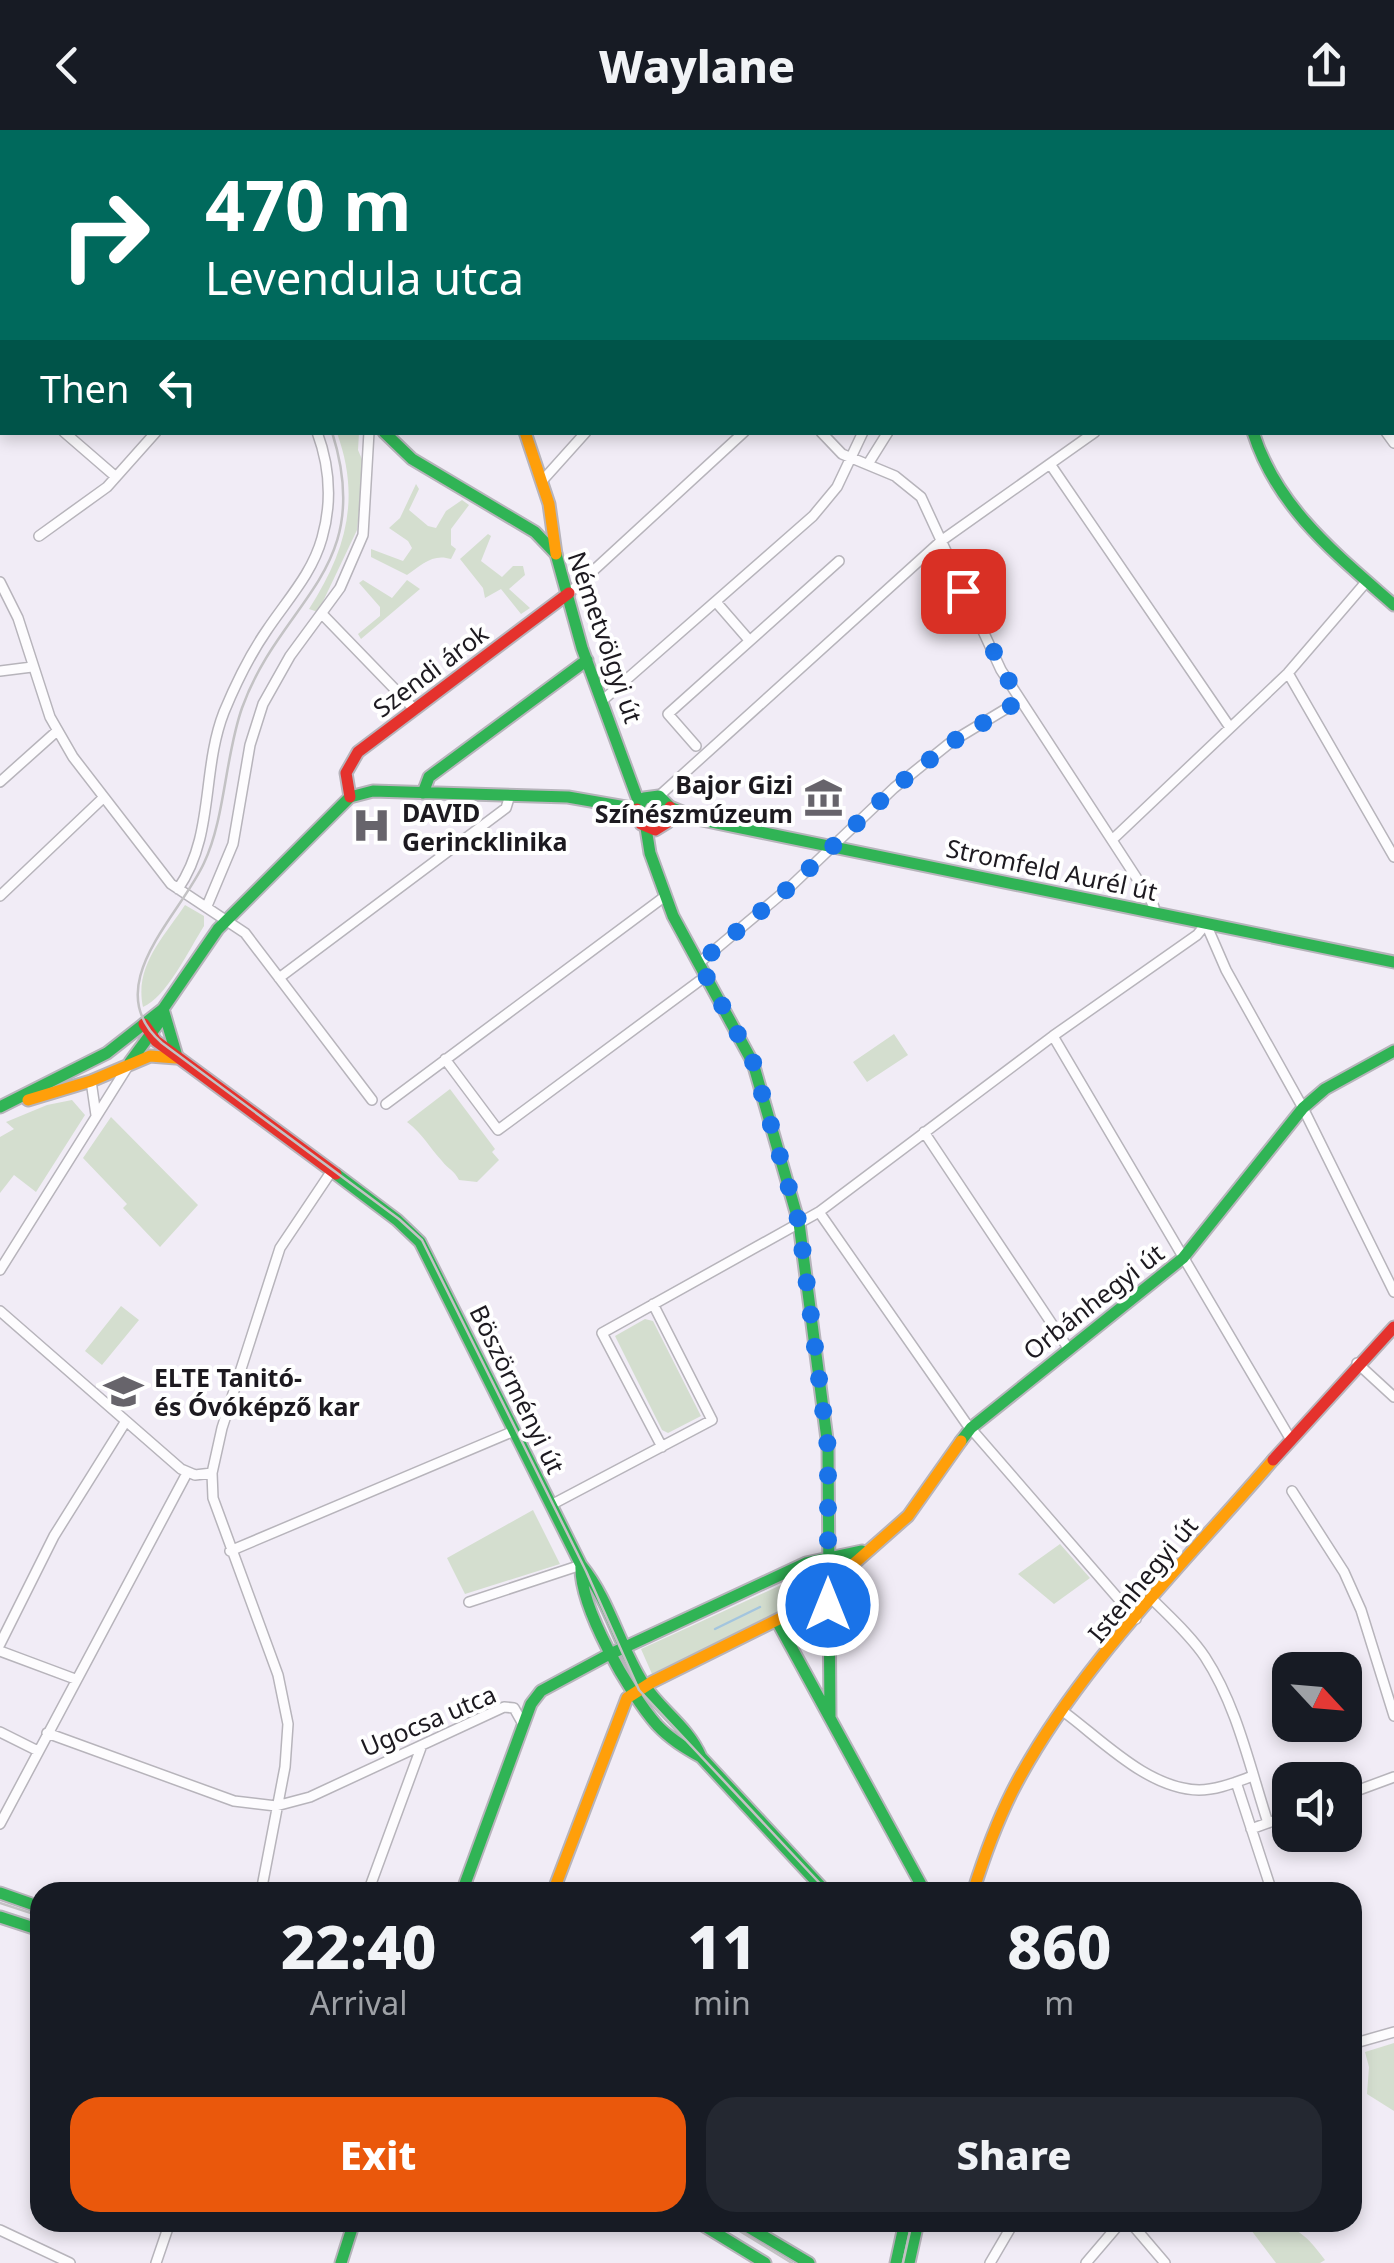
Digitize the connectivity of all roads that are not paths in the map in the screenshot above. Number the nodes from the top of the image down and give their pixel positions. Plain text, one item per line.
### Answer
1 (67, 435) edge
2 (153, 435) edge
3 (318, 435) edge
4 (370, 435) edge
5 (387, 435) edge
6 (526, 435) edge
7 (583, 435) edge
8 (741, 435) edge
9 (823, 435) edge
10 (865, 435) edge
11 (885, 435) edge
12 (1091, 435) edge
13 (1255, 435) edge
14 (853, 458) junction
15 (868, 464) junction
16 (1050, 464) junction
17 (116, 477) junction
18 (542, 481) junction
19 (548, 504) junction
20 (535, 532) junction
21 (39, 536) dead end
22 (941, 542) junction
23 (556, 554) junction
24 (839, 561) dead end
25 (1366, 581) junction
26 (1, 586) edge
27 (569, 593) junction
28 (716, 602) junction
29 (1394, 605) edge
30 (323, 615) junction
31 (749, 640) junction
32 (587, 660) junction
33 (32, 667) junction
34 (0, 671) edge
35 (1288, 673) junction
36 (603, 700) junction
37 (1019, 701) junction
38 (414, 710) junction
39 (1229, 726) junction
40 (56, 731) junction
41 (696, 746) dead end
42 (626, 763) junction
43 (0, 782) edge
44 (423, 793) junction
45 (510, 795) junction
46 (350, 796) junction
47 (657, 796) junction
48 (103, 798) junction
49 (638, 806) junction
50 (670, 807) junction
51 (702, 820) junction
52 (664, 825) junction
53 (646, 828) junction
54 (1112, 840) junction
55 (832, 846) junction
56 (1394, 857) edge
57 (654, 866) junction
58 (178, 889) junction
59 (0, 896) edge
60 (664, 897) junction
61 (207, 906) junction
62 (1154, 914) junction
63 (227, 919) junction
64 (1206, 924) junction
65 (1394, 962) edge
66 (699, 963) junction
67 (706, 976) junction
68 (280, 978) junction
69 (163, 1009) junction
70 (147, 1030) junction
71 (1053, 1036) junction
72 (1394, 1051) edge
73 (97, 1059) junction
74 (180, 1059) junction
75 (445, 1059) junction
76 (130, 1062) junction
77 (92, 1081) junction
78 (372, 1100) dead end
79 (386, 1104) dead end
80 (0, 1108) edge
81 (1303, 1108) junction
82 (96, 1115) junction
83 (924, 1132) junction
84 (332, 1172) junction
85 (819, 1212) junction
86 (799, 1223) junction
87 (1184, 1258) junction
88 (0, 1270) edge
89 (1394, 1292) edge
90 (653, 1304) junction
91 (0, 1311) edge
92 (1394, 1327) edge
93 (1068, 1348) junction
94 (1357, 1363) junction
95 (1394, 1397) edge
96 (126, 1422) junction
97 (972, 1428) junction
98 (514, 1431) junction
99 (1291, 1440) junction
100 (662, 1447) junction
101 (187, 1473) junction
102 (212, 1473) junction
103 (1292, 1491) dead end
104 (551, 1506) junction
105 (867, 1550) junction
106 (230, 1551) junction
107 (828, 1556) junction
108 (580, 1565) junction
109 (828, 1584) junction
110 (1153, 1600) junction
111 (468, 1602) dead end
112 (1136, 1618) junction
113 (777, 1621) junction
114 (0, 1647) edge
115 (620, 1650) junction
116 (75, 1679) junction
117 (638, 1690) junction
118 (1064, 1712) junction
119 (1394, 1716) edge
120 (830, 1717) junction
121 (524, 1726) junction
122 (0, 1732) edge
123 (47, 1733) junction
124 (422, 1746) junction
125 (38, 1751) junction
126 (1253, 1776) junction
127 (1394, 1778) edge
128 (1236, 1782) junction
129 (1362, 1789) edge
130 (276, 1806) junction
131 (2, 1817) edge
132 (1272, 1822) edge
133 (1268, 1823) junction
134 (1251, 1829) junction
135 (263, 1882) edge
136 (372, 1882) edge
137 (466, 1882) edge
138 (556, 1882) edge
139 (817, 1882) edge
140 (920, 1882) edge
141 (975, 1882) edge
142 (1269, 1882) edge
143 (0, 1893) edge
144 (30, 1904) edge
145 (0, 1917) edge
146 (30, 1927) edge
147 (1394, 2032) edge
148 (1362, 2041) edge
149 (0, 2230) edge
150 (167, 2232) edge
151 (351, 2232) edge
152 (714, 2232) edge
153 (757, 2232) edge
154 (902, 2232) edge
155 (916, 2232) edge
156 (1008, 2232) edge
157 (1112, 2232) edge
158 (1139, 2232) edge
159 (70, 2263) edge
160 (156, 2263) edge
161 (341, 2263) edge
162 (765, 2263) edge
163 (809, 2263) edge
164 (896, 2263) edge
165 (910, 2263) edge
166 (990, 2263) edge
167 (1086, 2263) edge
168 (1165, 2263) edge

1 - 17 street
2 - 17 street
3 - 58 street
4 - 30 street
5 - 20 street, Németvölgyi út
6 - 18 street
7 - 18 street
8 - 27 street
9 - 14 street
10 - 14 street
11 - 15 street
12 - 16 street
13 - 25 street
14 - 15 street
14 - 28 street
15 - 22 street
16 - 22 street
16 - 39 street
17 - 21 street
18 - 19 street
19 - 20 street
19 - 23 street
20 - 23 street, Németvölgyi út
22 - 37 street
22 - 47 street
23 - 27 street, Németvölgyi út
24 - 31 street
25 - 29 street
25 - 35 street
26 - 33 street
27 - 32 street, Németvölgyi út
27 - 38 street, Szendi árok
28 - 31 street
28 - 36 street
30 - 38 street
30 - 61 street
31 - 41 street
32 - 36 street, Németvölgyi út
32 - 44 street
33 - 34 street
33 - 40 street
35 - 39 street
35 - 56 street
36 - 42 street, Németvölgyi út
37 - 54 street
37 - 55 street
38 - 46 street, Szendi árok
39 - 54 street
40 - 43 street
40 - 48 street
42 - 47 street, Németvölgyi út
42 - 49 street, Németvölgyi út
44 - 45 street
44 - 46 street
45 - 49 street
45 - 68 street
46 - 63 street
47 - 49 street
47 - 50 street
48 - 58 street
48 - 59 street
49 - 53 street
50 - 51 street, Stromfeld Aurél út
50 - 52 street
51 - 52 street, Stromfeld Aurél út
51 - 55 street, Stromfeld Aurél út
52 - 53 street
52 - 57 street
53 - 57 street
54 - 62 street
55 - 62 street, Stromfeld Aurél út
55 - 66 street
57 - 60 street
58 - 61 street
60 - 66 street
60 - 75 street
61 - 63 street
62 - 64 street, Stromfeld Aurél út
63 - 68 street
63 - 69 street
64 - 65 street, Stromfeld Aurél út
64 - 71 street
64 - 81 street
66 - 67 street
67 - 75 street
67 - 86 street
68 - 78 street
69 - 70 street
69 - 74 street
70 - 73 street
70 - 74 street, Böszörményi út
70 - 76 street
71 - 83 street
71 - 87 street
72 - 81 street, Orbánhegyi út
73 - 77 street
73 - 80 street
74 - 76 street
74 - 84 street, Böszörményi út
75 - 79 street
76 - 77 street
76 - 82 street
77 - 80 street
77 - 82 street
81 - 87 street, Orbánhegyi út
81 - 89 street
82 - 88 street
83 - 85 street
83 - 93 street
84 - 98 street, Böszörményi út
84 - 102 street
85 - 86 street
85 - 97 street
86 - 90 street
86 - 107 street
87 - 93 street, Orbánhegyi út
87 - 99 street
90 - 100 street
90 - 100 street
91 - 96 street
92 - 94 street, Istenhegyi út
93 - 97 street, Orbánhegyi út
94 - 95 street
94 - 99 street, Istenhegyi út
96 - 101 street
96 - 114 street
97 - 105 street, Orbánhegyi út
97 - 112 street
98 - 104 street, Böszörményi út
98 - 106 street
99 - 110 street, Istenhegyi út
100 - 104 street
101 - 102 street
101 - 116 street
102 - 106 street
103 - 119 street
104 - 108 street, Böszörményi út
105 - 107 street
105 - 109 street, Orbánhegyi út
106 - 130 street
107 - 109 street
107 - 115 street, Ugocsa utca
108 - 111 street
108 - 115 street, Böszörményi út
109 - 113 street, Orbánhegyi út
109 - 120 street
110 - 112 street, Istenhegyi út
110 - 126 street
112 - 118 street, Istenhegyi út
113 - 117 street, Orbánhegyi út
113 - 120 street
114 - 116 street
115 - 117 street, Böszörményi út
115 - 121 street, Ugocsa utca
116 - 123 street
117 - 138 street
117 - 139 street, Böszörményi út
118 - 128 street
118 - 141 street, Istenhegyi út
120 - 140 street
121 - 124 street, Ugocsa utca
121 - 137 street
122 - 125 street
123 - 125 street
123 - 130 street
124 - 130 street, Ugocsa utca
124 - 136 street
125 - 131 street
126 - 128 street
126 - 133 street
127 - 129 street
128 - 134 street
130 - 135 street
132 - 133 street
133 - 134 street
134 - 142 street
143 - 144 street
145 - 146 street
147 - 148 street
149 - 159 street
150 - 160 street
151 - 161 street
152 - 162 street
153 - 163 street
154 - 164 street
155 - 165 street
156 - 166 street
157 - 167 street
158 - 168 street

